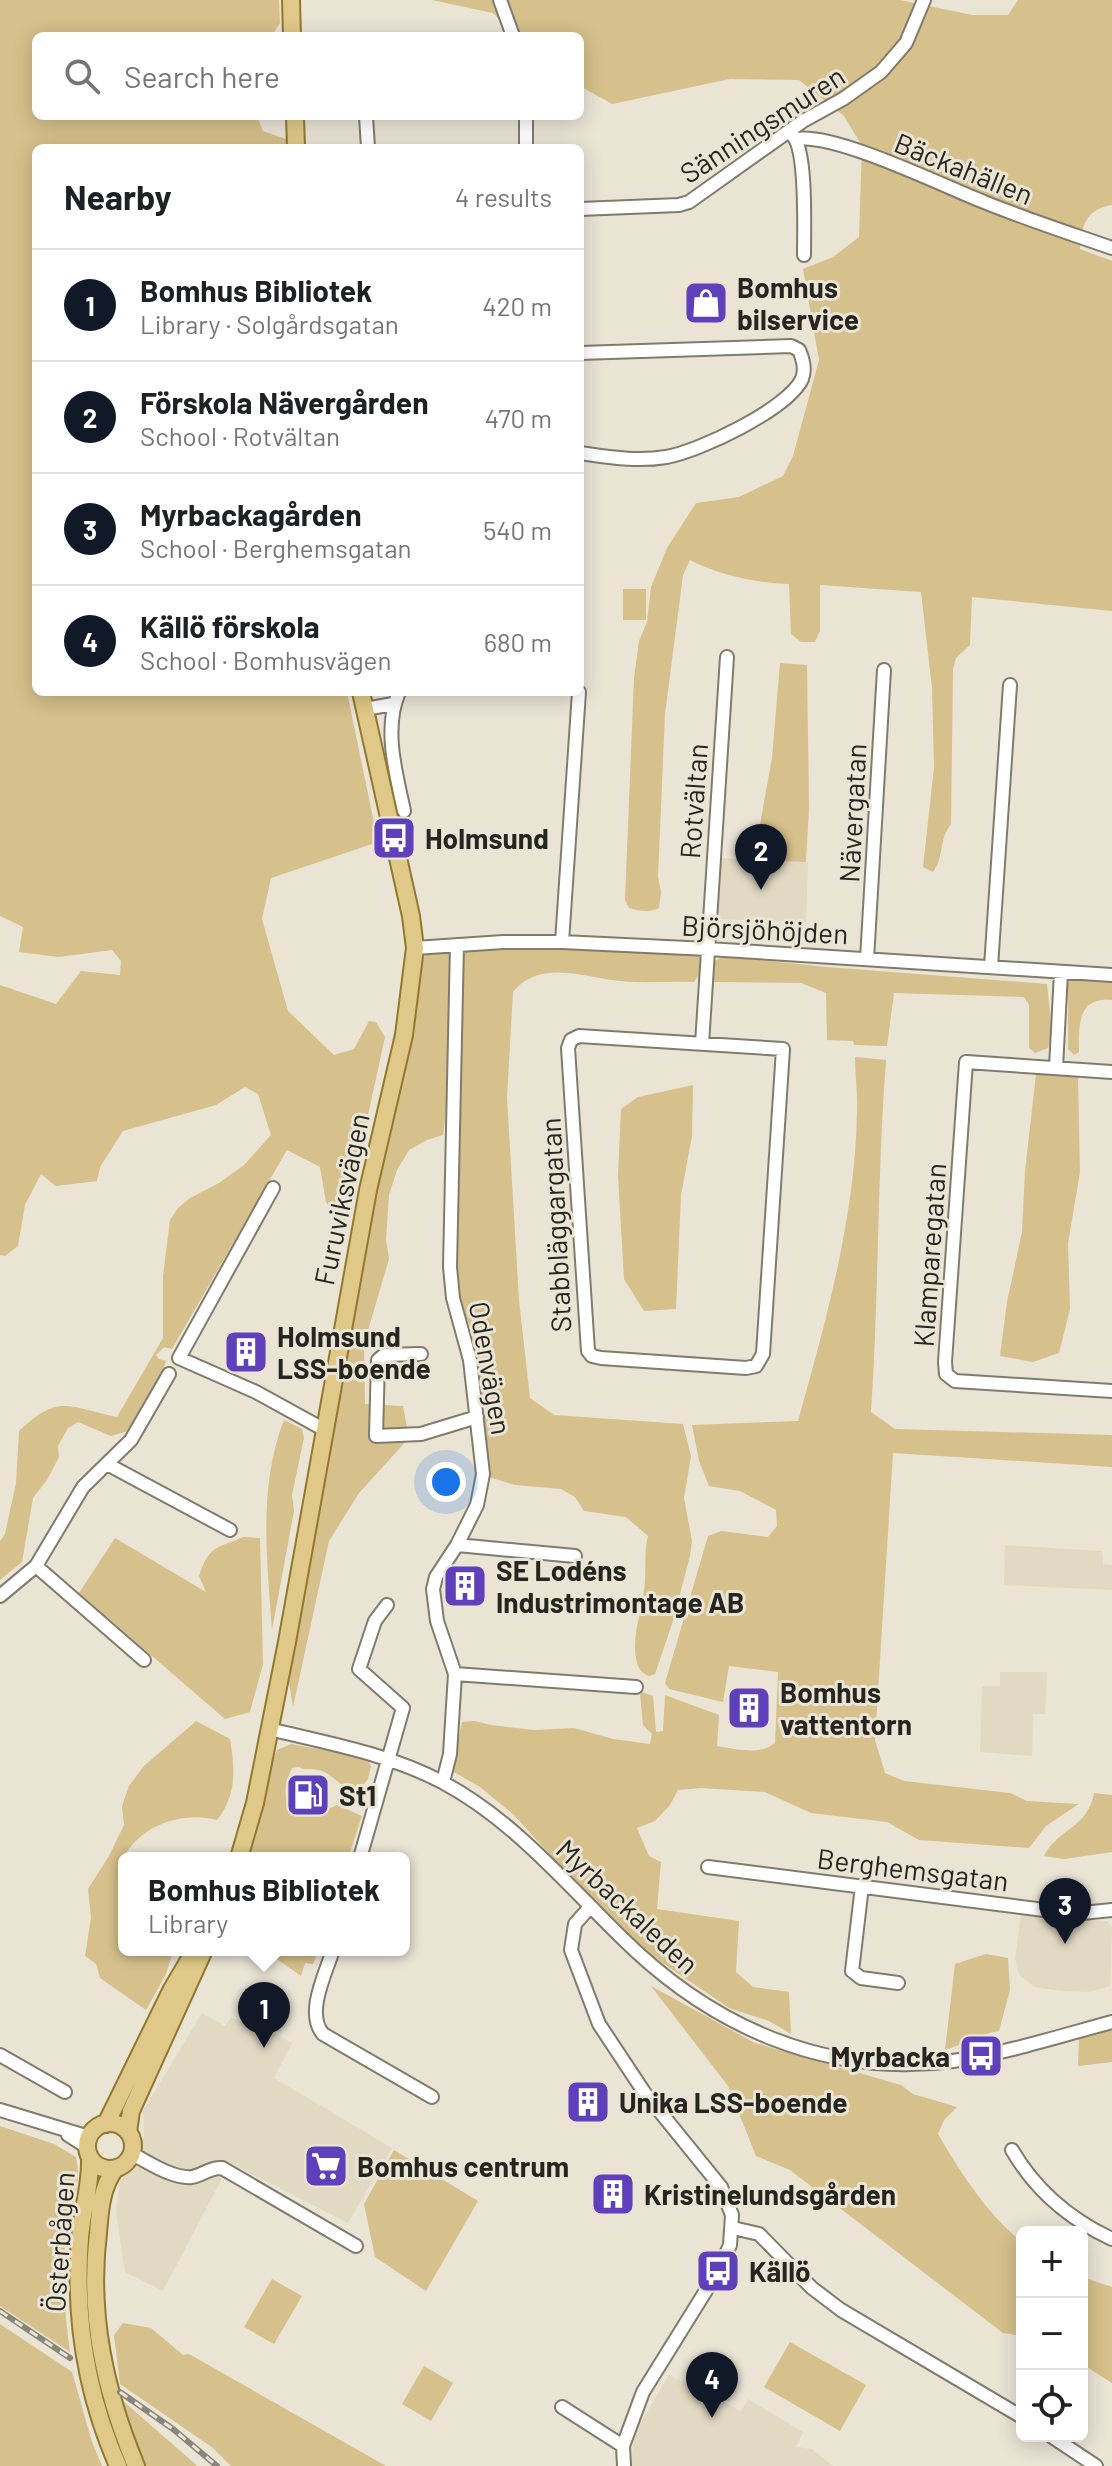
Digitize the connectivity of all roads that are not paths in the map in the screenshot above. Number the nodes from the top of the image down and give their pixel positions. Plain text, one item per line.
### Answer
1 (291, 0) edge
2 (500, 0) edge
3 (924, 0) edge
4 (292, 32) edge
5 (512, 32) edge
6 (295, 120) edge
7 (366, 120) edge
8 (526, 120) edge
9 (792, 135) junction
10 (296, 144) edge
11 (368, 144) edge
12 (526, 144) edge
13 (584, 209) edge
14 (1112, 248) edge
15 (804, 255) dead end
16 (584, 353) edge
17 (584, 453) edge
18 (727, 657) dead end
19 (884, 670) dead end
20 (1010, 685) dead end
21 (362, 696) edge
22 (579, 696) edge
23 (396, 698) edge
24 (365, 709) junction
25 (404, 811) dead end
26 (562, 942) junction
27 (457, 945) junction
28 (415, 948) junction
29 (708, 949) junction
30 (867, 959) junction
31 (991, 967) junction
32 (1061, 972) junction
33 (1112, 975) edge
34 (702, 1044) junction
35 (1056, 1068) junction
36 (1112, 1072) edge
37 (273, 1188) dead end
38 (421, 1354) dead end
39 (169, 1374) dead end
40 (1112, 1391) edge
41 (477, 1417) junction
42 (325, 1430) junction
43 (107, 1464) junction
44 (230, 1530) dead end
45 (457, 1545) junction
46 (575, 1556) dead end
47 (36, 1566) junction
48 (0, 1596) edge
49 (387, 1605) dead end
50 (144, 1660) dead end
51 (455, 1674) junction
52 (636, 1687) dead end
53 (269, 1729) junction
54 (389, 1760) junction
55 (443, 1782) junction
56 (241, 1852) edge
57 (362, 1852) edge
58 (708, 1867) dead end
59 (862, 1886) junction
60 (590, 1907) junction
61 (1112, 1910) edge
62 (191, 1956) edge
63 (201, 1956) edge
64 (331, 1956) edge
65 (898, 1983) dead end
66 (1112, 2022) edge
67 (0, 2055) edge
68 (65, 2092) dead end
69 (432, 2097) dead end
70 (0, 2110) edge
71 (106, 2124) junction
72 (128, 2132) junction
73 (89, 2148) junction
74 (1012, 2150) dead end
75 (132, 2154) junction
76 (115, 2169) junction
77 (733, 2228) junction
78 (1112, 2239) edge
79 (356, 2246) dead end
80 (562, 2407) dead end
81 (1016, 2413) edge
82 (1058, 2442) edge
83 (623, 2446) junction
84 (1082, 2462) edge
85 (118, 2466) edge
86 (136, 2466) edge
87 (624, 2466) edge
88 (1096, 2466) edge

1 - 4 main road
2 - 5 street
3 - 9 street, Sänningsmuren
6 - 10 main road
7 - 11 street
8 - 12 street
9 - 13 street, Sänningsmuren
9 - 14 street, Bäckahällen
9 - 15 street
16 - 17 street
18 - 29 street, Rotvältan
19 - 30 street, Nävergatan
20 - 31 street
21 - 24 main road, Furuviksvägen
22 - 26 street
23 - 24 street
23 - 25 street
24 - 28 main road, Furuviksvägen
26 - 27 street, Björsjöhöjden
26 - 29 street, Björsjöhöjden
27 - 28 street, Björsjöhöjden
27 - 41 street, Odenvägen
28 - 42 main road, Furuviksvägen
29 - 30 street, Björsjöhöjden
29 - 34 street
30 - 31 street, Björsjöhöjden
31 - 32 street, Björsjöhöjden
32 - 33 street, Björsjöhöjden
32 - 35 street
34 - 34 street, Stabbläggargatan
35 - 36 street, Klamparegatan
35 - 40 street, Klamparegatan
37 - 42 street
38 - 41 street
39 - 43 street
41 - 45 street, Odenvägen
42 - 53 main road, Furuviksvägen
43 - 44 street
43 - 47 street
45 - 46 street
45 - 51 street, Odenvägen
47 - 48 street
47 - 50 street
49 - 54 street
51 - 52 street
51 - 55 street, Odenvägen
53 - 54 street, Myrbackaleden
53 - 56 main road, Furuviksvägen
54 - 55 street, Myrbackaleden
54 - 57 street
55 - 60 street, Myrbackaleden
58 - 59 street, Berghemsgatan
59 - 61 street, Berghemsgatan
59 - 65 street
60 - 66 street, Myrbackaleden
60 - 77 street
62 - 71 main road
63 - 72 main road
64 - 69 street
67 - 68 street
70 - 73 street
71 - 72 main road
71 - 73 main road
72 - 75 main road
73 - 76 main road
73 - 85 main road, Österbågen
74 - 78 street
75 - 76 main road
75 - 79 street
76 - 86 main road, Österbågen
77 - 81 street
77 - 83 street
80 - 83 street
82 - 84 street
83 - 87 street
84 - 88 street

